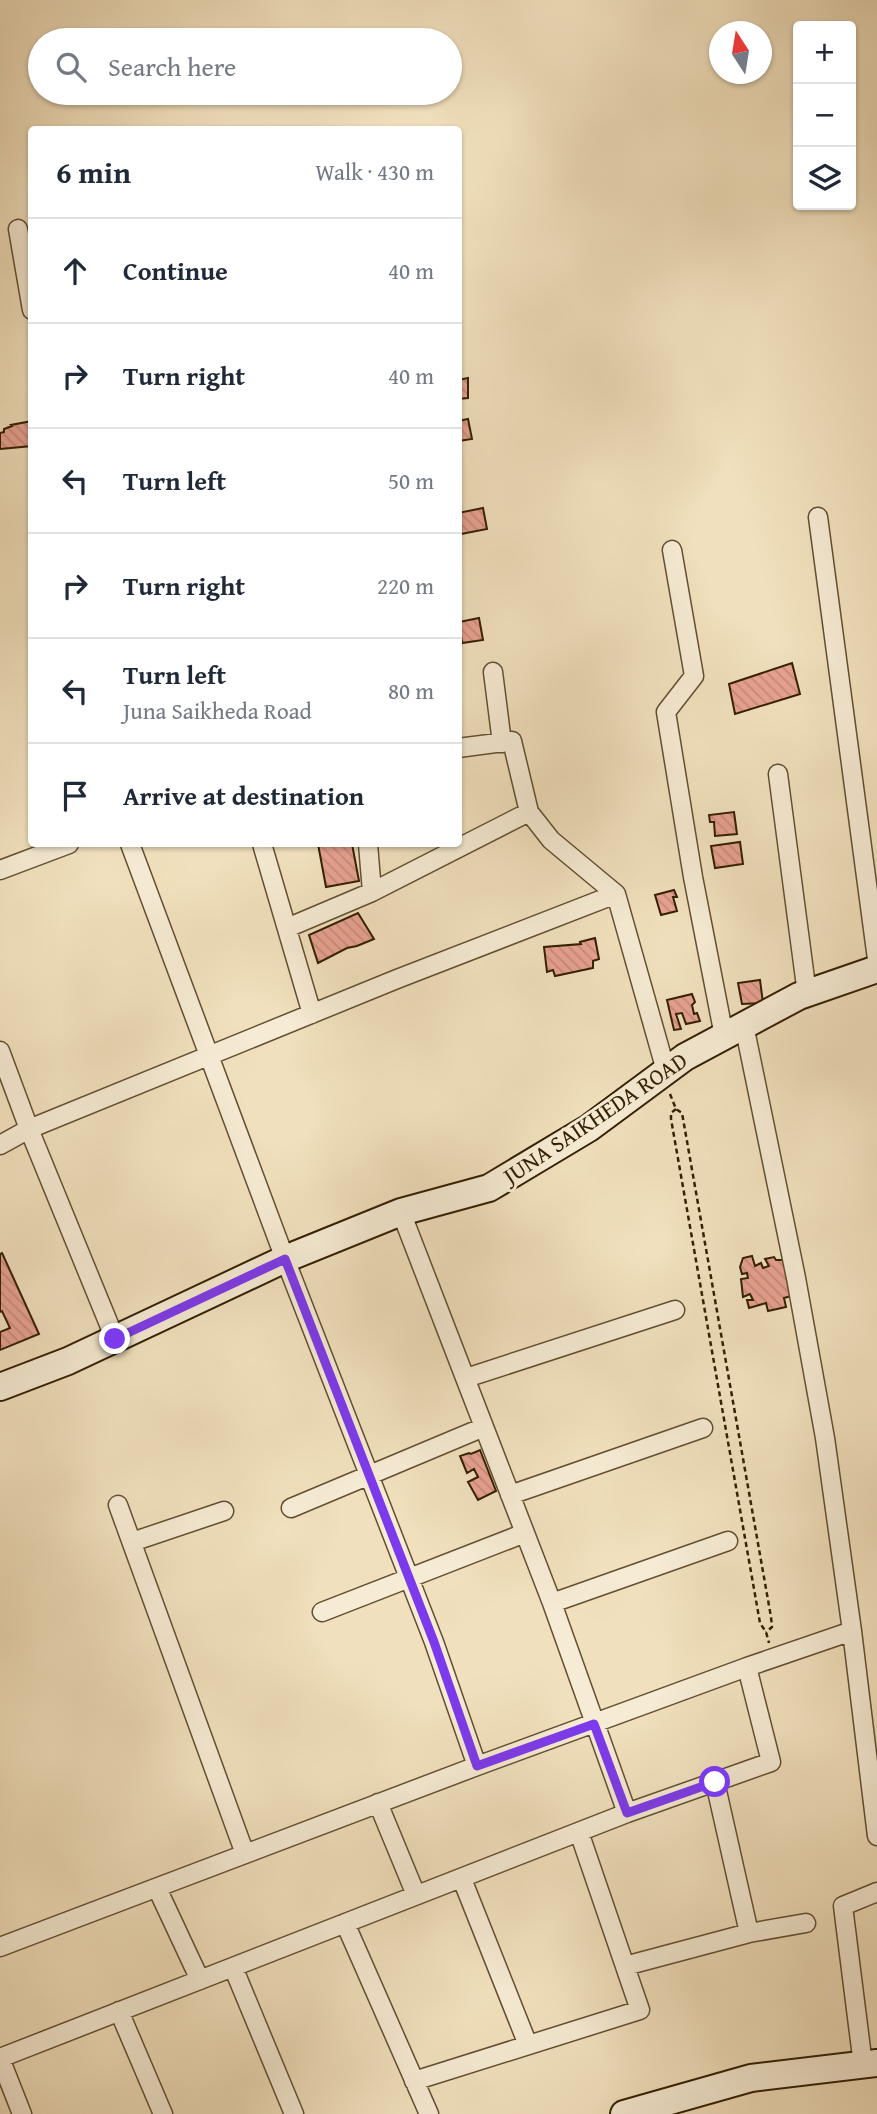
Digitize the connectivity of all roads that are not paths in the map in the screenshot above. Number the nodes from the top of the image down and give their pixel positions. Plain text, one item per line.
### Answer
1 (18, 229) dead end
2 (28, 287) edge
3 (818, 517) dead end
4 (672, 550) dead end
5 (493, 672) dead end
6 (502, 743) junction
7 (462, 748) edge
8 (778, 774) dead end
9 (529, 812) junction
10 (462, 846) edge
11 (61, 847) edge
12 (131, 847) edge
13 (263, 847) edge
14 (368, 847) edge
15 (460, 847) edge
16 (0, 870) edge
17 (372, 892) junction
18 (616, 894) junction
19 (287, 928) junction
20 (877, 959) edge
21 (877, 970) edge
22 (807, 994) junction
23 (312, 1014) junction
24 (734, 1031) junction
25 (0, 1051) edge
26 (210, 1057) junction
27 (664, 1072) junction
28 (29, 1129) junction
29 (0, 1145) edge
30 (401, 1212) junction
31 (285, 1259) junction
32 (675, 1310) dead end
33 (115, 1339) junction
34 (466, 1378) junction
35 (0, 1387) edge
36 (484, 1427) junction
37 (703, 1428) dead end
38 (369, 1475) junction
39 (510, 1494) junction
40 (118, 1505) dead end
41 (291, 1508) dead end
42 (224, 1511) dead end
43 (525, 1533) junction
44 (728, 1541) dead end
45 (132, 1542) junction
46 (409, 1578) junction
47 (552, 1603) junction
48 (322, 1612) dead end
49 (852, 1631) junction
50 (747, 1667) junction
51 (594, 1724) junction
52 (477, 1766) junction
53 (715, 1782) junction
54 (379, 1803) junction
55 (627, 1813) junction
56 (579, 1832) junction
57 (877, 1836) edge
58 (245, 1854) junction
59 (462, 1879) junction
60 (157, 1888) junction
61 (877, 1892) edge
62 (416, 1895) junction
63 (345, 1923) junction
64 (806, 1923) dead end
65 (749, 1933) junction
66 (0, 1947) edge
67 (625, 1966) junction
68 (233, 1967) junction
69 (200, 1980) junction
70 (119, 2011) junction
71 (528, 2045) junction
72 (0, 2058) edge
73 (870, 2064) edge
74 (414, 2081) junction
75 (22, 2114) edge
76 (163, 2114) edge
77 (294, 2114) edge
78 (429, 2114) edge
79 (624, 2114) edge

1 - 2 street
3 - 20 street
4 - 24 street
5 - 6 street
6 - 7 street
6 - 9 street
8 - 22 street
9 - 10 street
9 - 18 street
11 - 16 street
12 - 26 street
13 - 19 street
14 - 17 street
15 - 17 street
17 - 19 street
18 - 23 street
18 - 27 street
19 - 23 street
21 - 22 main road, JUNA SAIKHEDA ROAD
22 - 24 main road, JUNA SAIKHEDA ROAD
23 - 26 street
24 - 27 main road, JUNA SAIKHEDA ROAD
24 - 49 street
25 - 28 street
26 - 28 street
26 - 31 street
27 - 30 main road, JUNA SAIKHEDA ROAD
28 - 29 street
28 - 33 street
30 - 31 main road, JUNA SAIKHEDA ROAD
30 - 34 street
31 - 33 main road, JUNA SAIKHEDA ROAD
31 - 38 street
32 - 34 street
33 - 35 main road, JUNA SAIKHEDA ROAD
34 - 36 street
36 - 38 street
36 - 39 street
37 - 39 street
38 - 41 street
38 - 46 street
39 - 43 street
40 - 45 street
42 - 45 street
43 - 46 street
43 - 47 street
44 - 47 street
45 - 58 street
46 - 48 street
46 - 52 street
47 - 51 street
49 - 50 street
49 - 57 street
50 - 51 street
50 - 53 street
51 - 52 street
51 - 55 street
52 - 54 street
53 - 55 street
53 - 65 street
54 - 58 street
54 - 62 street
55 - 56 street
56 - 59 street
56 - 67 street
58 - 60 street
59 - 62 street
59 - 71 street
60 - 66 street
60 - 69 street
61 - 73 street
62 - 63 street
63 - 68 street
63 - 74 street
64 - 65 street
65 - 67 street
67 - 71 street
68 - 69 street
68 - 77 street
69 - 70 street
70 - 72 street
70 - 76 street
71 - 74 street
72 - 75 street
73 - 79 main road
74 - 78 street

